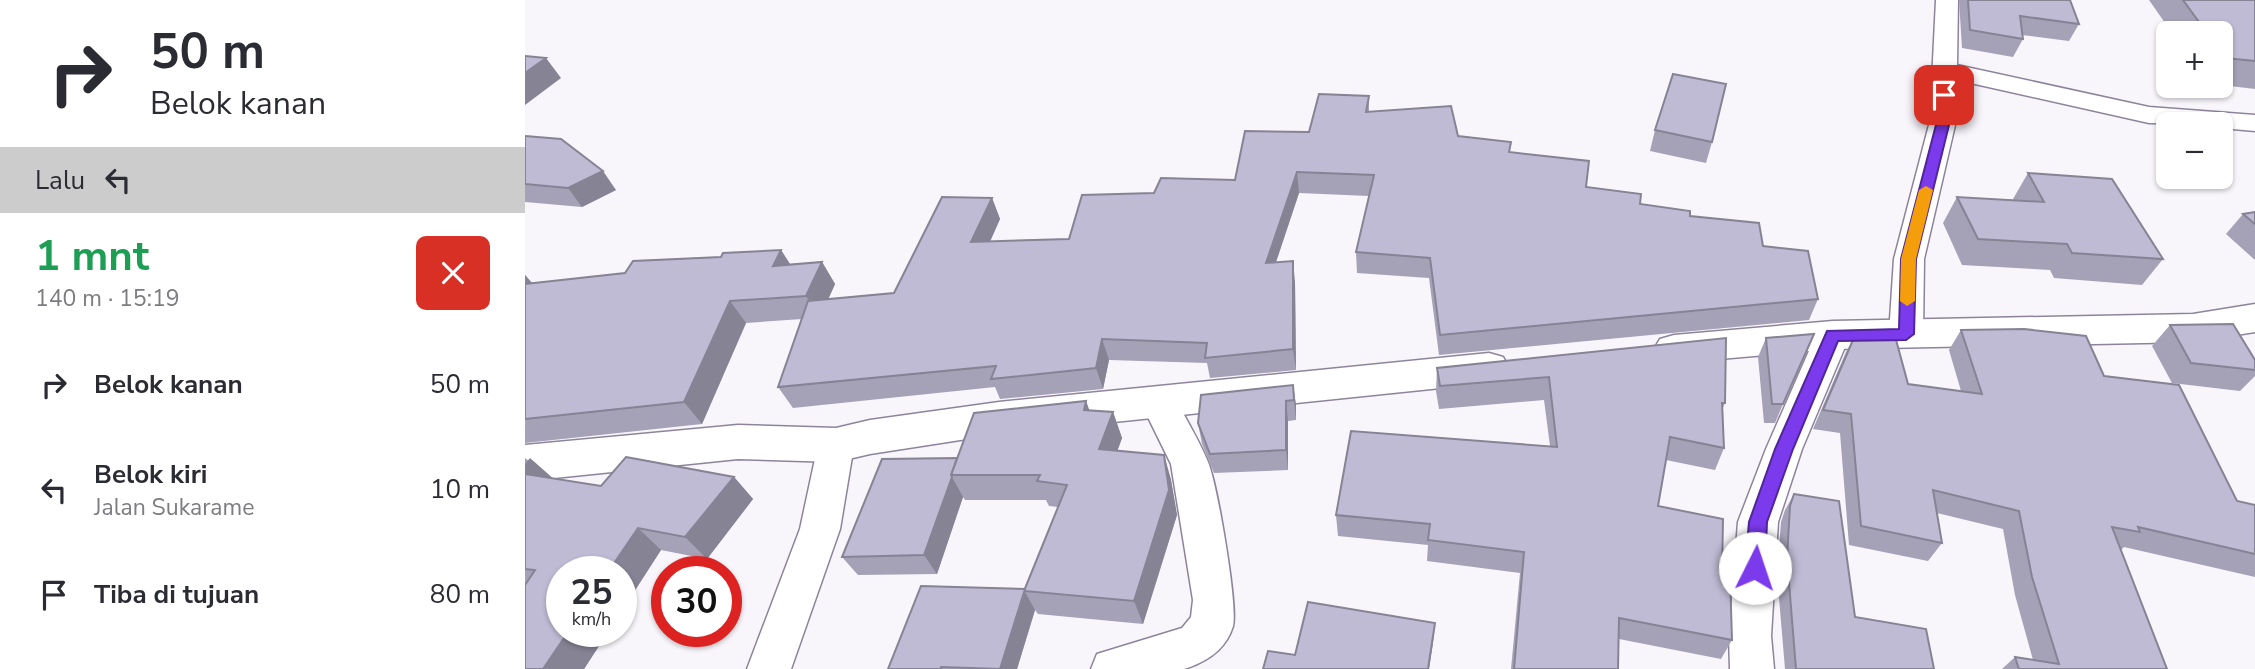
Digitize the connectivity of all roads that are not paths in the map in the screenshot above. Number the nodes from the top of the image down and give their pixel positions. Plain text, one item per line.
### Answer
1 (1947, 0) edge
2 (1945, 70) junction
3 (2255, 123) edge
4 (2243, 329) edge
5 (1906, 334) junction
6 (1833, 335) junction
7 (1636, 353) edge
8 (1527, 364) edge
9 (1158, 401) junction
10 (836, 445) junction
11 (525, 463) edge
12 (769, 669) edge
13 (1113, 669) edge
14 (1752, 669) edge

1 - 2 street
2 - 3 street
2 - 5 street
4 - 5 street
5 - 6 street
6 - 7 street
6 - 14 street
8 - 9 street
9 - 10 street
9 - 13 street
10 - 11 street
10 - 12 street

